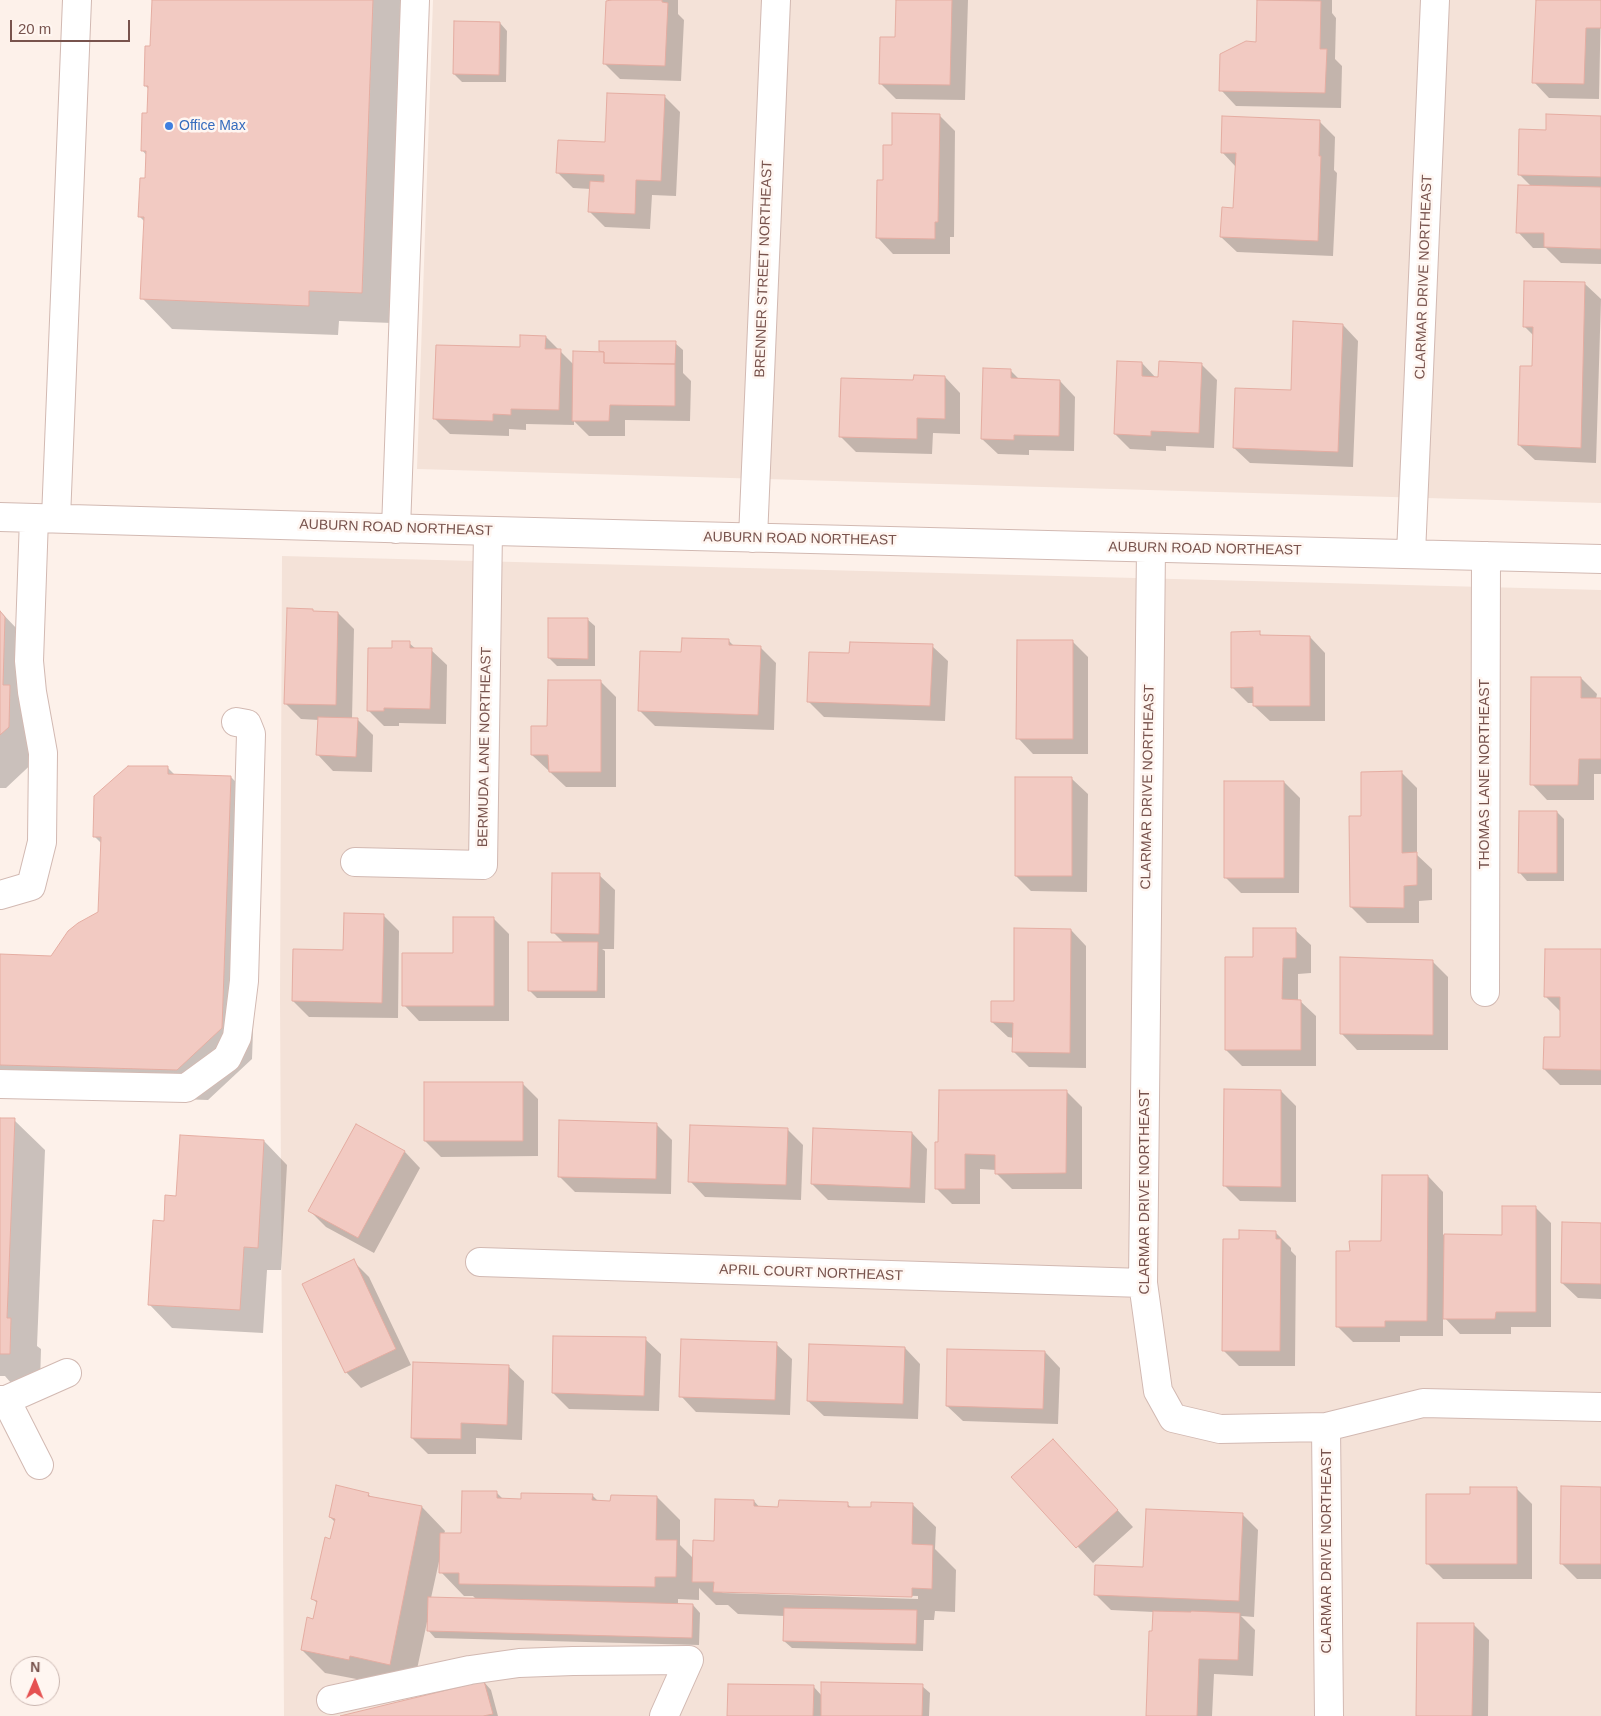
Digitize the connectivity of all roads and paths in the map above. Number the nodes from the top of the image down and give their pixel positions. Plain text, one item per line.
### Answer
1 (77, 0) edge
2 (416, 0) edge
3 (776, 0) edge
4 (1435, 0) edge
5 (0, 516) edge
6 (45, 518) junction
7 (396, 529) junction
8 (488, 531) junction
9 (753, 538) junction
10 (1151, 548) junction
11 (1411, 554) junction
12 (1486, 556) junction
13 (1601, 560) edge
14 (236, 722) dead end
15 (355, 862) dead end
16 (0, 895) edge
17 (1484, 992) dead end
18 (0, 1084) edge
19 (480, 1262) dead end
20 (1143, 1283) junction
21 (67, 1373) dead end
22 (3, 1400) edge
23 (1601, 1407) edge
24 (1326, 1427) junction
25 (39, 1465) dead end
26 (331, 1700) dead end
27 (664, 1716) edge
28 (1328, 1716) edge

1 - 6 street
2 - 7 street
3 - 9 street, BRENNER STREET NORTHEAST
4 - 11 street, CLARMAR DRIVE NORTHEAST
5 - 6 street, AUBURN ROAD NORTHEAST
6 - 7 street, AUBURN ROAD NORTHEAST
6 - 16 street
7 - 8 street, AUBURN ROAD NORTHEAST
8 - 9 street, AUBURN ROAD NORTHEAST
8 - 15 street, BERMUDA LANE NORTHEAST
9 - 10 street, AUBURN ROAD NORTHEAST
10 - 11 street, AUBURN ROAD NORTHEAST
10 - 20 street, CLARMAR DRIVE NORTHEAST
11 - 12 street, AUBURN ROAD NORTHEAST
12 - 13 street, AUBURN ROAD NORTHEAST
12 - 17 street, THOMAS LANE NORTHEAST
14 - 18 street
19 - 20 street, APRIL COURT NORTHEAST
20 - 24 street, CLARMAR DRIVE NORTHEAST
21 - 22 street
22 - 25 street
23 - 24 street
24 - 28 street, CLARMAR DRIVE NORTHEAST
26 - 27 street

